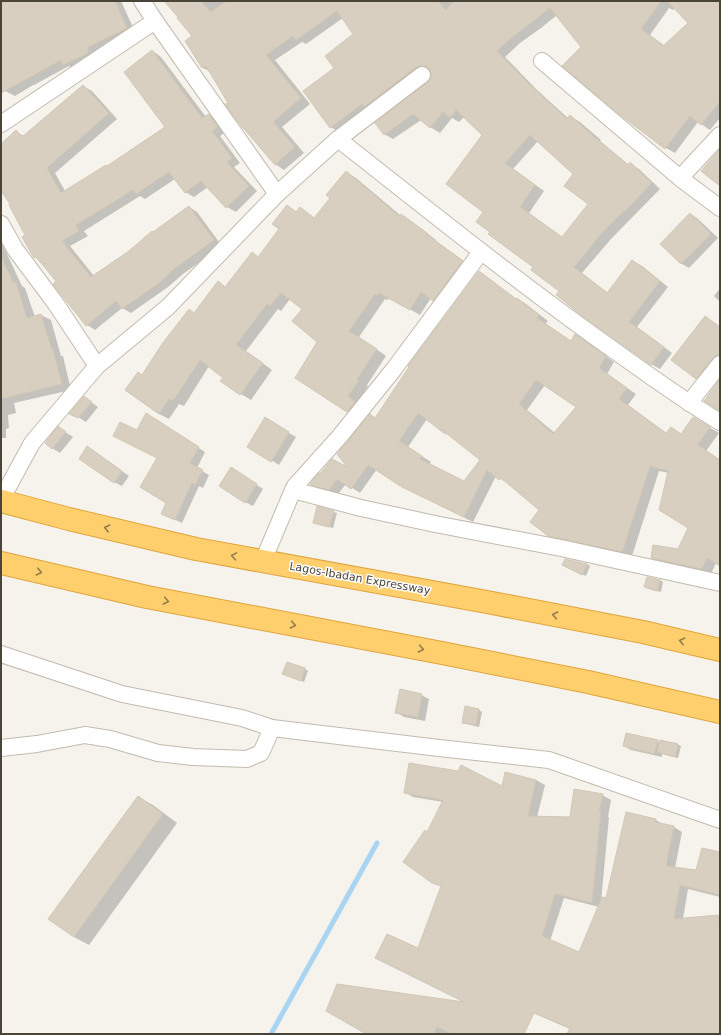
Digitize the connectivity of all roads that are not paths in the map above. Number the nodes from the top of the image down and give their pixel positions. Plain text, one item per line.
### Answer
1 (142, 1) edge
2 (155, 21) junction
3 (542, 61) dead end
4 (422, 75) dead end
5 (1, 124) edge
6 (720, 135) edge
7 (338, 139) junction
8 (680, 178) junction
9 (277, 194) junction
10 (720, 208) edge
11 (1, 224) edge
12 (482, 252) junction
13 (720, 364) edge
14 (96, 366) junction
15 (690, 403) junction
16 (720, 422) edge
17 (293, 490) junction
18 (1, 500) edge
19 (263, 561) junction
20 (1, 563) edge
21 (720, 583) edge
22 (720, 650) edge
23 (1, 654) edge
24 (720, 712) edge
25 (272, 728) junction
26 (1, 748) edge
27 (720, 820) edge

1 - 2 street
2 - 5 street
2 - 9 street
3 - 8 street
4 - 7 street
6 - 8 street
7 - 9 street
7 - 12 street
8 - 10 street
9 - 14 street
11 - 14 street
12 - 15 street
12 - 17 street
13 - 15 street
14 - 18 street
15 - 16 street
17 - 19 street
17 - 21 street
19 -> 18 highway, Lagos-Ibadan Expressway
22 -> 19 highway, Lagos-Ibadan Expressway
20 -> 24 highway
23 - 25 street
25 - 26 street
25 - 27 street

